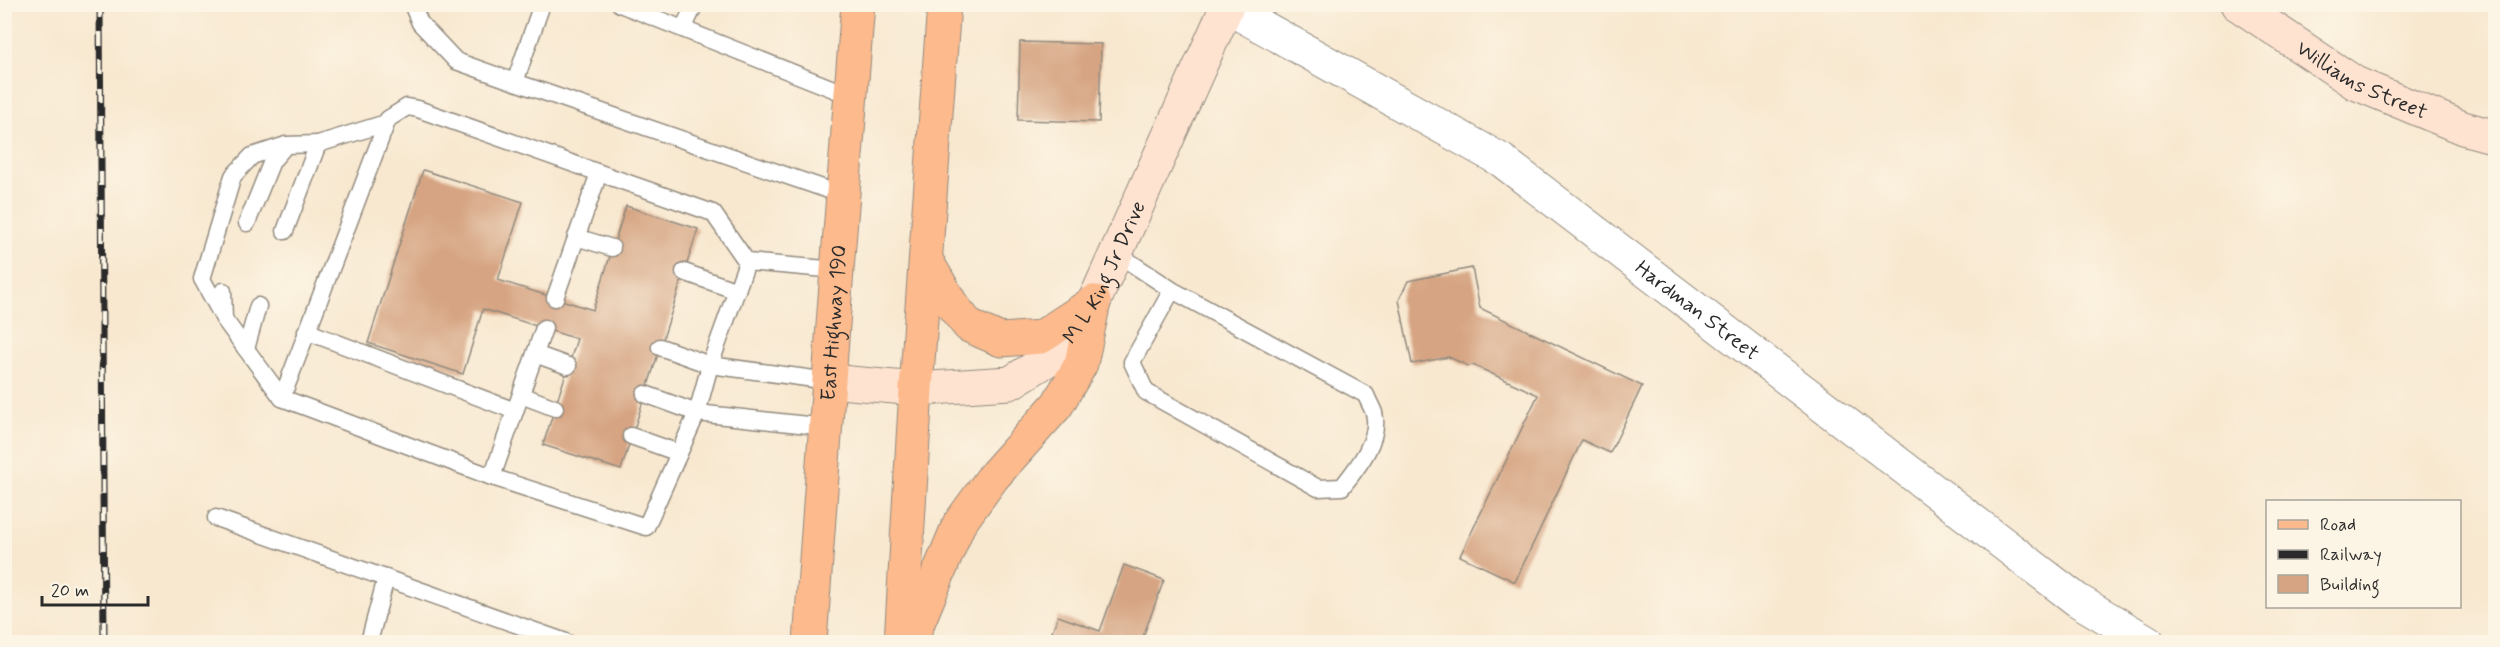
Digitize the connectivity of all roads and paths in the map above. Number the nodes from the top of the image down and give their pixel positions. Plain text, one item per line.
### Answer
1 (412, 4) edge
2 (542, 4) edge
3 (620, 4) edge
4 (695, 4) edge
5 (944, 4) edge
6 (2237, 4) edge
7 (856, 5) edge
8 (1228, 6) edge
9 (683, 29) junction
10 (515, 82) junction
11 (851, 96) junction
12 (386, 123) junction
13 (2496, 137) edge
14 (318, 144) junction
15 (286, 145) junction
16 (599, 173) junction
17 (843, 195) junction
18 (247, 223) dead end
19 (285, 231) dead end
20 (576, 237) junction
21 (612, 248) dead end
22 (1116, 253) junction
23 (926, 260) junction
24 (747, 261) junction
25 (837, 270) junction
26 (684, 272) dead end
27 (1172, 290) junction
28 (223, 291) dead end
29 (737, 291) junction
30 (555, 298) dead end
31 (1094, 302) junction
32 (258, 306) dead end
33 (224, 319) junction
34 (544, 328) dead end
35 (306, 330) junction
36 (660, 347) dead end
37 (246, 349) junction
38 (535, 354) junction
39 (711, 365) junction
40 (568, 366) dead end
41 (829, 381) junction
42 (916, 389) junction
43 (645, 394) dead end
44 (521, 395) junction
45 (282, 398) junction
46 (555, 408) dead end
47 (515, 411) junction
48 (697, 413) junction
49 (825, 427) junction
50 (632, 436) dead end
51 (679, 453) junction
52 (492, 477) junction
53 (216, 518) dead end
54 (386, 578) junction
55 (369, 642) edge
56 (566, 642) edge
57 (810, 642) edge
58 (901, 642) edge
59 (910, 642) edge
60 (2148, 642) edge

1 - 10 lane
2 - 10 lane
3 - 9 lane
4 - 9 lane
5 - 23 main road
6 - 13 street, Williams Street
7 - 11 main road, East Highway 190
8 - 22 street, M L King Jr Drive
8 - 60 street, Hardman Street
9 - 11 lane
10 - 17 lane
11 - 17 main road, East Highway 190
12 - 14 lane
12 - 16 lane
12 - 35 lane
14 - 15 lane
14 - 19 lane
15 - 18 lane
15 - 33 lane
16 - 20 lane
16 - 24 lane
17 - 25 main road, East Highway 190
20 - 21 lane
20 - 30 lane
22 - 27 lane
22 - 31 street, M L King Jr Drive
23 - 31 main road
23 - 42 main road
24 - 25 lane
24 - 29 lane
25 - 41 main road, East Highway 190
26 - 29 lane
27 - 27 lane
28 - 33 lane
29 - 39 lane
31 - 42 street, M L King Jr Drive
31 - 59 main road
32 - 37 lane
33 - 37 lane
34 - 38 lane
35 - 45 lane
35 - 47 lane
36 - 39 lane
37 - 45 lane
38 - 40 lane
38 - 44 lane
39 - 41 lane
39 - 48 lane
41 - 42 street, M L King Jr Drive
41 - 49 main road, East Highway 190
42 - 58 main road
43 - 48 lane
44 - 46 lane
44 - 47 lane
45 - 52 lane
47 - 52 lane
48 - 49 lane
48 - 51 lane
49 - 57 main road, East Highway 190
50 - 51 lane
51 - 52 lane
53 - 54 lane
54 - 55 lane
54 - 56 lane

